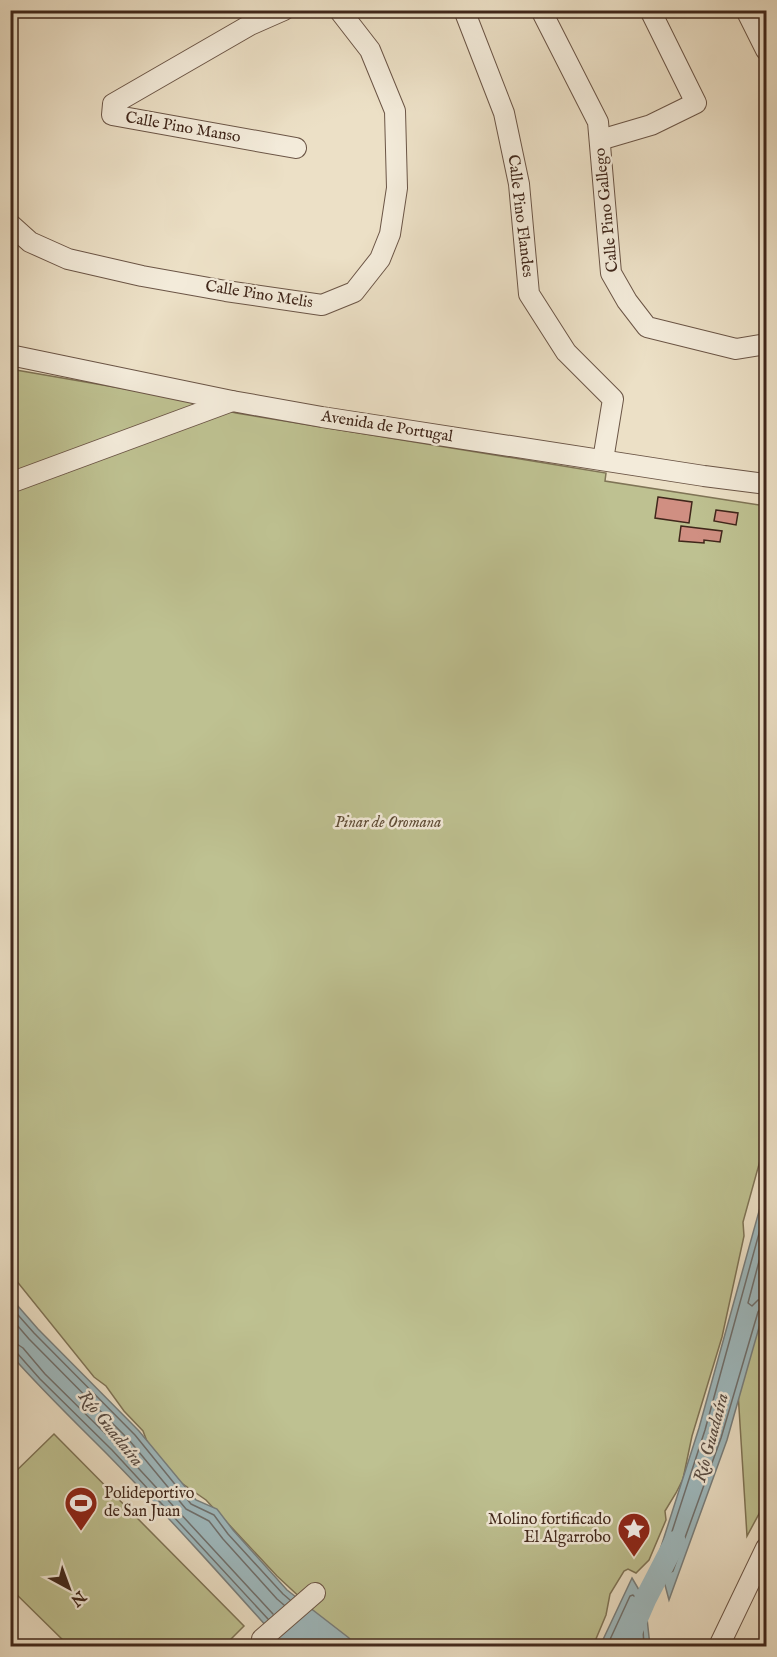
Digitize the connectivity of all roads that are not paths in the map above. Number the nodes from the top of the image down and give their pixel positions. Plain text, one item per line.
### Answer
1 (284, 10) edge
2 (339, 10) edge
3 (464, 10) edge
4 (541, 10) edge
5 (650, 10) edge
6 (746, 10) edge
7 (246, 18) edge
8 (766, 50) edge
9 (600, 140) junction
10 (296, 148) dead end
11 (10, 225) edge
12 (766, 344) edge
13 (10, 356) edge
14 (232, 402) junction
15 (603, 460) junction
16 (10, 483) edge
17 (766, 484) edge
18 (766, 1548) edge
19 (315, 1593) dead end
20 (262, 1639) dead end
21 (719, 1647) edge

1 - 7 street
2 - 11 street, Calle Pino Melis
3 - 15 street, Calle Pino Flandes
4 - 9 street, Calle Pino Gallego
5 - 9 street
6 - 8 street
7 - 10 street, Calle Pino Manso
9 - 12 street, Calle Pino Gallego
13 - 14 street, Avenida de Portugal
14 - 15 street, Avenida de Portugal
14 - 16 street
15 - 17 street, Avenida de Portugal
18 - 21 street
19 - 20 street

